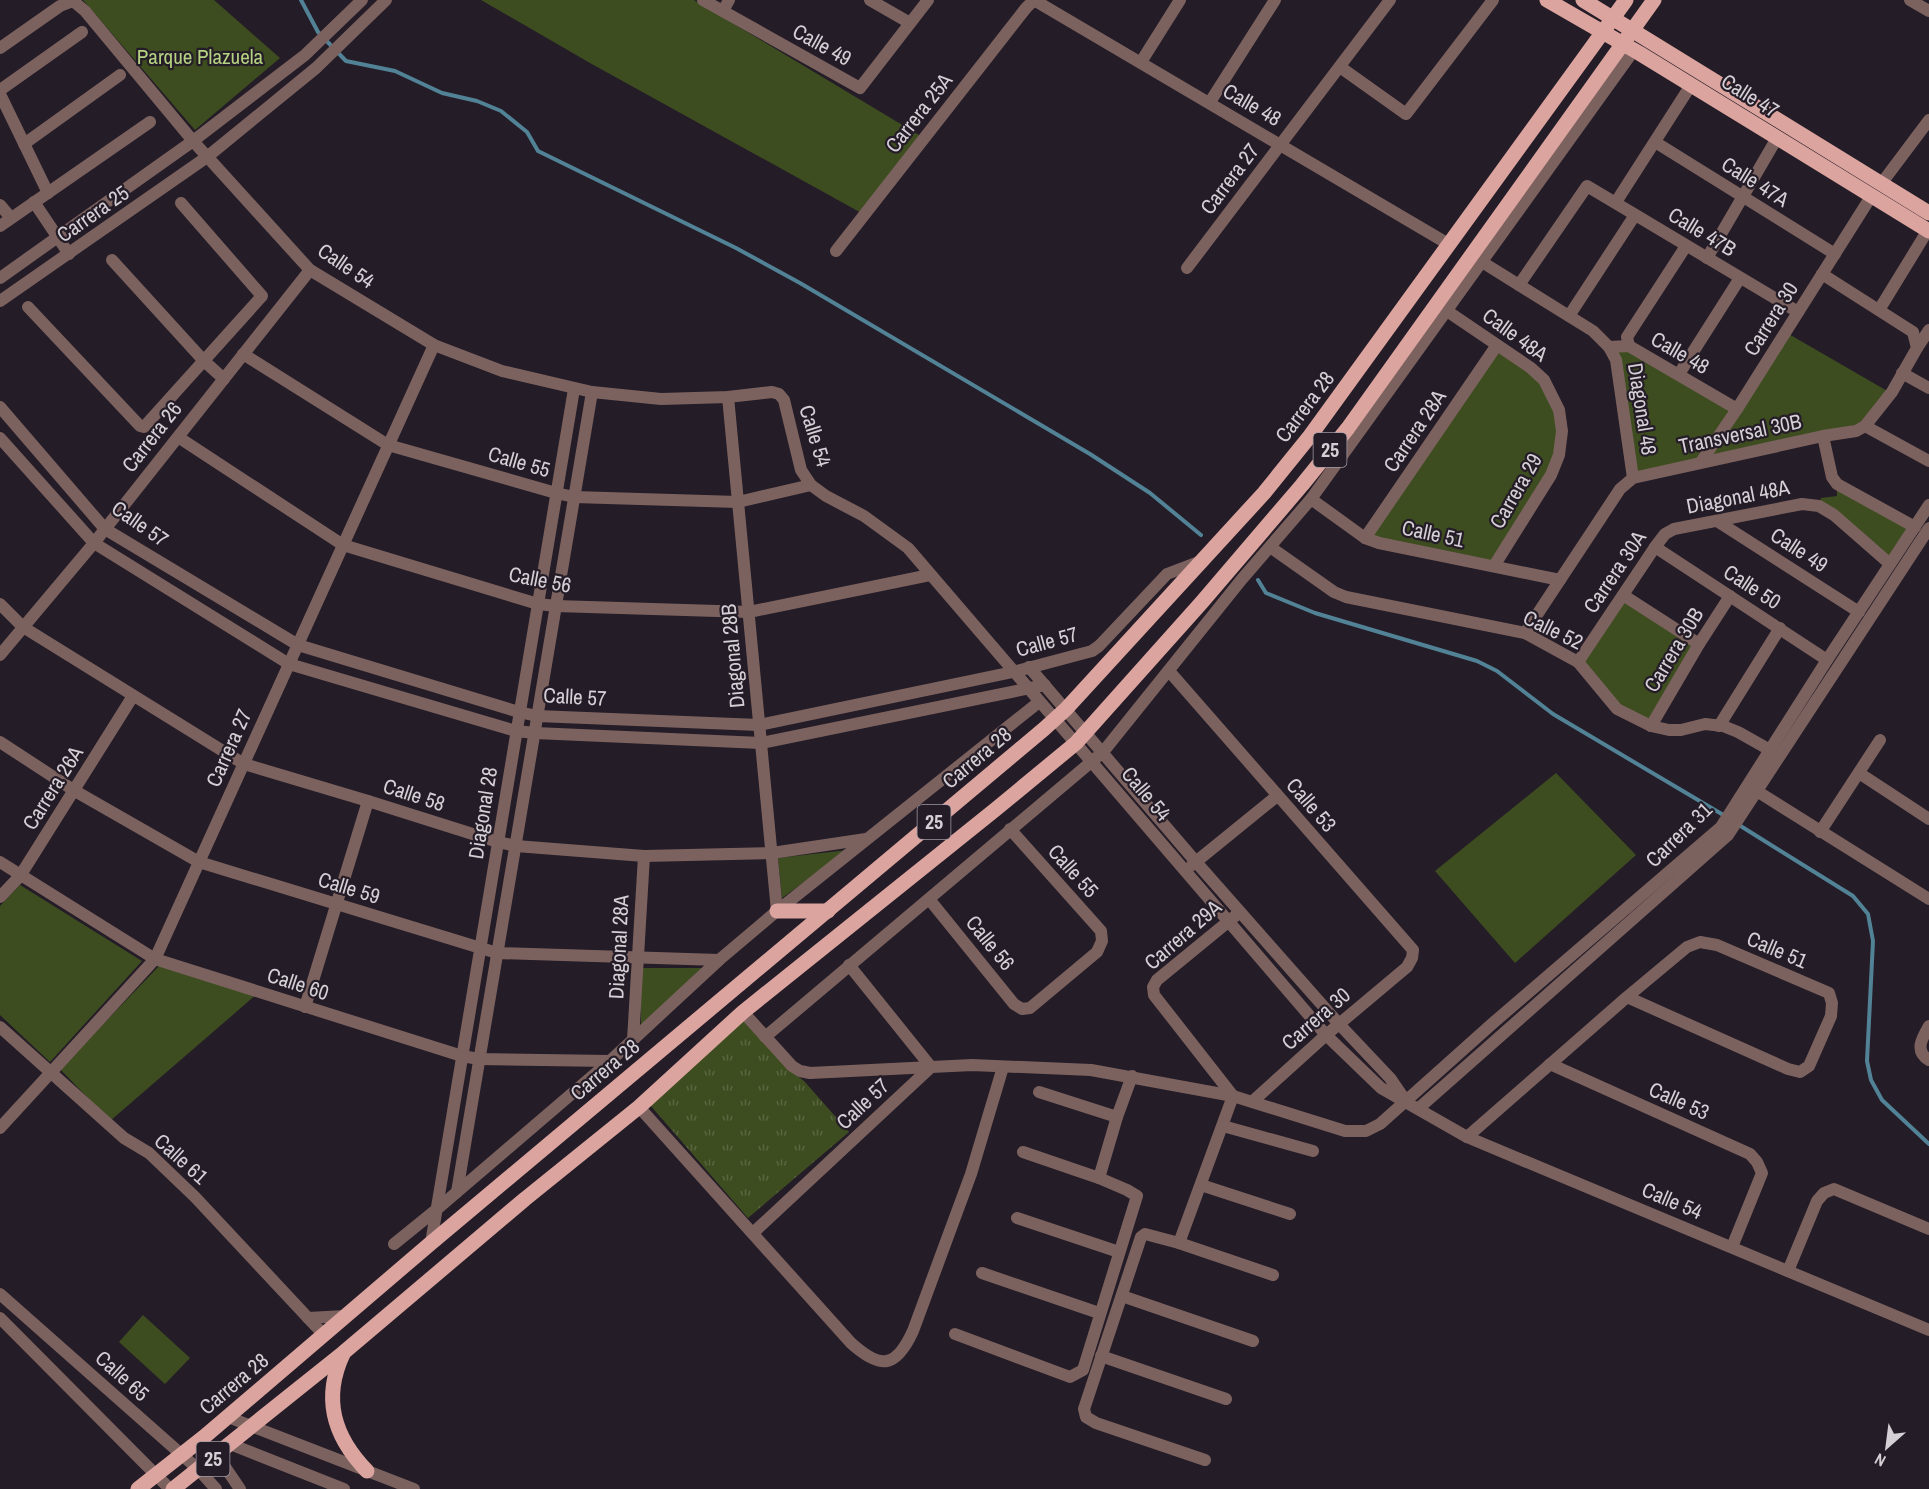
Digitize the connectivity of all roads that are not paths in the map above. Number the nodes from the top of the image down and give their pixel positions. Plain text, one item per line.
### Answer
1 (362, 0) edge
2 (386, 0) edge
3 (703, 0) edge
4 (729, 0) edge
5 (870, 0) edge
6 (928, 0) edge
7 (1034, 0) edge
8 (1180, 0) edge
9 (1275, 0) edge
10 (1390, 0) edge
11 (1493, 0) edge
12 (1547, 0) edge
13 (1582, 0) edge
14 (1626, 0) edge
15 (1654, 0) edge
16 (1910, 0) edge
17 (74, 1) edge
18 (723, 11) junction
19 (1929, 12) edge
20 (1613, 18) junction
21 (910, 23) junction
22 (1633, 30) junction
23 (82, 32) dead end
24 (1603, 32) junction
25 (1629, 47) junction
26 (0, 48) edge
27 (1141, 62) junction
28 (1340, 67) junction
29 (120, 75) dead end
30 (1691, 85) junction
31 (0, 92) edge
32 (1210, 102) junction
33 (1929, 120) edge
34 (150, 122) dead end
35 (1778, 138) junction
36 (193, 141) junction
37 (1655, 142) junction
38 (24, 144) junction
39 (1281, 144) junction
40 (207, 157) junction
41 (1877, 189) junction
42 (48, 193) junction
43 (1742, 196) junction
44 (34, 202) junction
45 (1616, 202) junction
46 (181, 203) dead end
47 (0, 205) edge
48 (1929, 213) edge
49 (1635, 215) junction
50 (11, 218) junction
51 (0, 226) edge
52 (1929, 230) edge
53 (57, 237) junction
54 (1450, 245) junction
55 (1686, 246) junction
56 (837, 250) dead end
57 (69, 254) junction
58 (1835, 254) junction
59 (1707, 258) junction
60 (112, 260) dead end
61 (1482, 262) junction
62 (1187, 268) dead end
63 (310, 270) junction
64 (1822, 274) junction
65 (0, 278) edge
66 (1740, 278) junction
67 (1469, 280) junction
68 (1451, 285) junction
69 (1519, 285) junction
70 (0, 301) edge
71 (28, 307) dead end
72 (1879, 310) junction
73 (1447, 311) junction
74 (1798, 312) junction
75 (1569, 316) junction
76 (1929, 330) edge
77 (1916, 344) junction
78 (434, 345) junction
79 (1497, 345) junction
80 (1629, 346) junction
81 (1609, 347) junction
82 (243, 354) junction
83 (204, 361) junction
84 (1679, 374) junction
85 (1902, 374) junction
86 (224, 379) junction
87 (1929, 388) edge
88 (573, 389) junction
89 (592, 392) junction
90 (728, 397) junction
91 (0, 407) edge
92 (1737, 409) junction
93 (1860, 429) junction
94 (1562, 431) joint
95 (1822, 436) junction
96 (177, 437) junction
97 (0, 438) edge
98 (388, 445) junction
99 (1929, 461) edge
100 (1701, 462) junction
101 (1633, 478) junction
102 (811, 485) junction
103 (556, 493) junction
104 (574, 497) junction
105 (1311, 499) junction
106 (738, 502) junction
107 (1929, 506) edge
108 (1718, 521) junction
109 (1915, 527) junction
110 (1929, 528) edge
111 (105, 529) junction
112 (1665, 534) joint
113 (1365, 538) junction
114 (94, 543) junction
115 (343, 545) junction
116 (1270, 547) junction
117 (1655, 547) junction
118 (1202, 561) junction
119 (1890, 564) junction
120 (1494, 566) junction
121 (930, 575) junction
122 (1560, 580) junction
123 (1623, 595) junction
124 (1730, 596) junction
125 (0, 604) edge
126 (537, 604) junction
127 (556, 606) junction
128 (749, 612) junction
129 (1859, 612) junction
130 (23, 627) junction
131 (1780, 628) junction
132 (1525, 633) junction
133 (1699, 644) junction
134 (298, 645) junction
135 (0, 655) edge
136 (1827, 660) junction
137 (1578, 662) junction
138 (289, 664) junction
139 (1029, 667) junction
140 (1169, 671) junction
141 (1013, 672) junction
142 (1044, 685) junction
143 (1028, 689) junction
144 (134, 696) junction
145 (1039, 702) junction
146 (519, 712) junction
147 (1060, 714) junction
148 (537, 716) junction
149 (759, 725) junction
150 (1651, 726) junction
151 (1719, 726) junction
152 (516, 731) junction
153 (535, 733) junction
154 (1081, 737) junction
155 (1880, 740) dead end
156 (0, 742) edge
157 (761, 743) junction
158 (1770, 750) junction
159 (1102, 752) junction
160 (1092, 761) junction
161 (244, 764) junction
162 (1858, 773) junction
163 (1752, 788) junction
164 (75, 791) junction
165 (1277, 796) junction
166 (368, 801) junction
167 (1929, 819) edge
168 (1726, 828) junction
169 (1010, 829) junction
170 (1820, 832) junction
171 (866, 839) junction
172 (498, 842) junction
173 (516, 846) junction
174 (772, 853) junction
175 (644, 856) junction
176 (0, 862) edge
177 (199, 862) junction
178 (1196, 862) junction
179 (1185, 870) junction
180 (20, 876) junction
181 (0, 897) edge
182 (929, 899) junction
183 (1929, 899) edge
184 (337, 904) junction
185 (777, 911) junction
186 (828, 911) junction
187 (1240, 912) junction
188 (1228, 921) junction
189 (480, 947) junction
190 (497, 953) junction
191 (155, 959) junction
192 (637, 959) junction
193 (719, 960) junction
194 (849, 965) junction
195 (1407, 967) joint
196 (1627, 997) junction
197 (305, 1007) junction
198 (1022, 1009) joint
199 (743, 1012) junction
200 (1339, 1024) junction
201 (1929, 1026) edge
202 (0, 1027) edge
203 (1326, 1035) junction
204 (765, 1036) junction
205 (633, 1040) junction
206 (462, 1056) junction
207 (479, 1059) junction
208 (1929, 1060) edge
209 (610, 1061) junction
210 (1550, 1064) junction
211 (1003, 1066) junction
212 (931, 1067) junction
213 (50, 1073) junction
214 (1132, 1076) junction
215 (1039, 1092) dead end
216 (1233, 1096) junction
217 (1405, 1100) junction
218 (1253, 1101) junction
219 (639, 1107) junction
220 (1419, 1108) junction
221 (1117, 1117) junction
222 (1223, 1126) junction
223 (0, 1128) edge
224 (1467, 1137) junction
225 (1313, 1151) dead end
226 (1023, 1152) dead end
227 (1099, 1178) junction
228 (1201, 1185) junction
229 (457, 1192) junction
230 (436, 1210) junction
231 (1290, 1214) dead end
232 (1017, 1218) dead end
233 (1929, 1229) edge
234 (753, 1233) junction
235 (431, 1243) junction
236 (1179, 1243) junction
237 (394, 1244) dead end
238 (1732, 1248) junction
239 (1119, 1252) junction
240 (1788, 1271) junction
241 (982, 1273) dead end
242 (1273, 1275) dead end
243 (0, 1294) edge
244 (1122, 1296) junction
245 (1099, 1313) junction
246 (345, 1316) junction
247 (0, 1318) edge
248 (308, 1318) junction
249 (1929, 1330) edge
250 (955, 1334) dead end
251 (324, 1335) junction
252 (1253, 1341) dead end
253 (344, 1353) junction
254 (1101, 1356) junction
255 (1226, 1399) dead end
256 (228, 1417) junction
257 (251, 1426) junction
258 (230, 1444) junction
259 (217, 1455) junction
260 (182, 1456) junction
261 (1205, 1460) dead end
262 (199, 1470) junction
263 (367, 1471) junction
264 (157, 1476) junction
265 (210, 1487) edge
266 (138, 1489) edge
267 (171, 1489) edge
268 (240, 1489) edge
269 (344, 1489) edge
270 (414, 1489) edge

1 - 36 street, Carrera 25
2 - 40 street, Carrera 25
3 - 18 street, Calle 49
4 - 18 street
5 - 21 street
6 - 21 street
7 - 27 street, Calle 48
7 - 56 street, Carrera 25A
8 - 27 street
9 - 32 street
10 - 28 street, Carrera 27
11 - 28 street
12 - 24 main road, Calle 47
13 - 20 main road, Calle 47
14 - 20 main road, Carrera 28 / 25
15 - 22 main road, Carrera 28 / 25
16 - 19 street
17 - 26 street
17 - 36 street, Calle 54
18 - 21 street, Calle 49
20 - 22 main road, Calle 47
20 - 24 main road, Carrera 28 / 25
22 - 25 main road, Carrera 28 / 25
22 - 41 main road, Calle 47
23 - 31 street
24 - 25 main road, Calle 47
24 - 54 main road, Carrera 28 / 25
25 - 30 main road, Calle 47
25 - 61 street, Carrera 28
25 - 68 main road, Carrera 28 / 25
27 - 32 street, Calle 48
28 - 39 street, Carrera 27
29 - 38 street
30 - 35 main road, Calle 47
30 - 37 street
31 - 38 street
32 - 39 street, Calle 48
33 - 41 street, Carrera 30
34 - 42 street
35 - 41 main road, Calle 47
35 - 43 street
36 - 40 street, Calle 54
36 - 53 street, Carrera 25
37 - 43 street, Calle 47A
37 - 45 street
38 - 42 street
39 - 54 street, Calle 48
39 - 62 street, Carrera 27
40 - 57 street, Carrera 25
40 - 63 street, Calle 54
41 - 48 main road, Calle 47
41 - 52 main road, Calle 47
41 - 58 street, Carrera 30
42 - 44 street
43 - 58 street, Calle 47A
43 - 59 street
44 - 50 street
44 - 53 street
45 - 49 street, Calle 47B
45 - 69 street, Calle 47B
46 - 83 street
47 - 50 street
49 - 55 street, Calle 47B
49 - 75 street
50 - 51 street
52 - 72 street
53 - 57 street
53 - 65 street, Carrera 25
54 - 118 main road, Carrera 28 / 25
55 - 59 street, Calle 47B
55 - 80 street
57 - 70 street, Carrera 25
58 - 64 street, Carrera 30
59 - 66 street, Calle 47B
60 - 83 street
61 - 67 street, Carrera 28
61 - 69 street
63 - 78 street, Calle 54
63 - 82 street, Carrera 26
64 - 72 street
64 - 74 street, Carrera 30
66 - 74 street, Calle 47B
66 - 84 street
67 - 68 main road
67 - 73 street, Carrera 28
68 - 154 main road, Carrera 28 / 25
69 - 75 street
71 - 83 street
72 - 77 street
73 - 79 street, Calle 48A
73 - 105 street, Carrera 28
74 - 92 street, Carrera 30
75 - 81 street
76 - 77 street
77 - 85 street
78 - 88 street, Calle 54
78 - 98 street, Carrera 27
79 - 94 street, Calle 48A
79 - 113 street, Carrera 28A
80 - 81 street, Calle 48
80 - 84 street, Calle 48
81 - 101 street, Diagonal 48
82 - 86 street, Carrera 26
82 - 98 street, Calle 55
83 - 86 street
84 - 92 street, Calle 48
85 - 87 street
85 - 93 street
86 - 96 street, Carrera 26
88 - 89 street, Calle 54
88 - 103 street, Diagonal 28
89 - 90 street, Calle 54
89 - 104 street, Diagonal 28
90 - 102 street, Calle 54
90 - 106 street, Diagonal 28B
91 - 111 street, Calle 57
92 - 100 street, Carrera 30
93 - 95 street, Transversal 30B
93 - 99 street
94 - 120 street, Carrera 29
95 - 100 street, Transversal 30B
95 - 109 street
96 - 111 street, Carrera 26
96 - 115 street, Calle 56
97 - 114 street, Calle 57
98 - 103 street, Calle 55
98 - 115 street, Carrera 27
100 - 101 street, Transversal 30B
101 - 122 street
102 - 106 street, Calle 55
102 - 121 street, Calle 54
103 - 104 street, Calle 55
103 - 126 street, Diagonal 28
104 - 106 street, Calle 55
104 - 127 street, Diagonal 28
105 - 113 street, Calle 51
105 - 116 street, Carrera 28
106 - 128 street, Diagonal 28B
107 - 109 street, Carrera 31
108 - 112 street, Diagonal 48A
108 - 119 street, Diagonal 48A
108 - 129 street, Calle 49
109 - 119 street, Carrera 31
110 - 163 street, Carrera 31
111 - 114 street, Carrera 26
111 - 134 street, Calle 57
112 - 117 street, Carrera 30A
113 - 120 street, Calle 51
114 - 130 street, Carrera 26
114 - 138 street, Calle 57
115 - 126 street, Calle 56
115 - 134 street, Carrera 27
116 - 132 street, Calle 52
116 - 140 street, Carrera 28
117 - 123 street, Carrera 30A
117 - 124 street, Calle 50
118 - 139 street, Calle 57
118 - 147 main road, Carrera 28 / 25
119 - 129 street, Carrera 31
120 - 122 street, Calle 51
121 - 128 street, Calle 56
121 - 141 street, Calle 54
122 - 132 street
123 - 133 street
123 - 137 street, Carrera 30A
124 - 131 street, Calle 50
124 - 133 street, Carrera 30B
125 - 130 street, Calle 58
126 - 127 street, Calle 56
126 - 146 street, Diagonal 28
127 - 128 street, Calle 56
127 - 148 street, Diagonal 28
128 - 149 street, Diagonal 28B
129 - 136 street, Carrera 31
130 - 135 street, Carrera 26
130 - 144 street, Calle 58
131 - 136 street, Calle 50
131 - 151 street
132 - 137 street, Calle 52
133 - 150 street, Carrera 30B
134 - 138 street, Carrera 27
134 - 146 street, Calle 57
136 - 158 street, Carrera 31
137 - 150 street, Calle 52
138 - 152 street, Calle 57
138 - 161 street, Carrera 27
139 - 141 street, Calle 57
139 - 142 street, Calle 54
140 - 159 street, Carrera 28
140 - 165 street, Calle 53
141 - 143 street, Calle 54
141 - 149 street, Calle 57
142 - 143 street, Calle 57
142 - 147 street, Calle 54
143 - 145 street, Calle 54
143 - 157 street, Calle 57
144 - 161 street, Calle 58
144 - 164 street, Carrera 26A
145 - 147 street, Calle 54
145 - 171 street, Carrera 28
146 - 148 street, Calle 57
146 - 152 street, Diagonal 28
147 - 154 street, Calle 54
147 - 186 main road, Carrera 28 / 25
148 - 149 street, Calle 57
148 - 153 street, Diagonal 28
149 - 157 street, Diagonal 28B
150 - 151 street, Calle 52
151 - 158 street, Calle 52
152 - 153 street, Calle 57
152 - 172 street, Diagonal 28
153 - 157 street, Calle 57
153 - 173 street, Diagonal 28
154 - 159 street, Calle 54
154 - 160 street, Calle 54
154 - 199 main road, Carrera 28 / 25
155 - 162 street
156 - 164 street, Calle 59
157 - 174 street, Diagonal 28B
158 - 163 street, Carrera 31
159 - 160 street, Carrera 28
159 - 178 street, Calle 54
160 - 169 street, Carrera 28
160 - 179 street, Calle 54
161 - 166 street, Calle 58
161 - 177 street, Carrera 27
162 - 167 street
162 - 170 street
163 - 168 street, Carrera 31
163 - 170 street
164 - 177 street, Calle 59
164 - 180 street, Carrera 26A
165 - 178 street
165 - 195 street, Calle 53
166 - 172 street, Calle 58
166 - 184 street
168 - 217 street, Carrera 31
168 - 220 street, Carrera 31
169 - 182 street, Carrera 28
169 - 198 street, Calle 55
170 - 183 street
171 - 174 street, Calle 58
171 - 185 street, Carrera 28
172 - 173 street, Calle 58
172 - 189 street, Diagonal 28
173 - 175 street, Calle 58
173 - 190 street, Diagonal 28
174 - 175 street, Calle 58
174 - 185 street, Diagonal 28B
175 - 192 street, Diagonal 28A
176 - 180 street, Calle 60
177 - 184 street, Calle 59
177 - 191 street, Carrera 27
178 - 179 street
178 - 187 street, Calle 54
179 - 188 street, Calle 54
180 - 181 street, Carrera 26A
180 - 191 street, Calle 60
182 - 194 street, Carrera 28
182 - 198 street, Calle 56
184 - 189 street, Calle 59
184 - 197 street
185 - 186 main road
185 - 193 street, Carrera 28
186 - 235 main road, Carrera 28 / 25
187 - 188 street, Carrera 29A
187 - 200 street, Calle 54
188 - 203 street, Calle 54
188 - 216 street, Carrera 29A
189 - 190 street, Calle 59
189 - 206 street, Diagonal 28
190 - 192 street, Calle 59
190 - 207 street, Diagonal 28
191 - 197 street, Calle 60
191 - 213 street, Carrera 27
192 - 193 street, Calle 59
192 - 205 street, Diagonal 28A
193 - 205 street, Carrera 28
194 - 204 street, Carrera 28
194 - 212 street
195 - 200 street, Carrera 30
196 - 196 street, Calle 51
196 - 210 street
197 - 206 street, Calle 60
199 - 204 street
199 - 219 main road, Carrera 28 / 25
200 - 203 street, Carrera 30
200 - 217 street, Calle 54
201 - 208 street
202 - 213 street, Calle 61
203 - 217 street, Calle 54
203 - 218 street, Carrera 30
204 - 212 street, Carrera 31
205 - 209 street, Carrera 28
206 - 207 street, Calle 60
206 - 230 street, Diagonal 28
207 - 209 street, Calle 60
207 - 229 street, Diagonal 28
209 - 229 street, Carrera 28
210 - 224 street
210 - 238 street, Calle 53
211 - 212 street, Carrera 31
211 - 214 street, Carrera 31
211 - 234 street
212 - 234 street, Calle 57
213 - 223 street, Carrera 27
213 - 248 street, Calle 61
214 - 216 street, Carrera 31
214 - 221 street
215 - 221 street
216 - 218 street, Carrera 31
216 - 222 street
217 - 218 street, Carrera 31
217 - 220 street, Calle 54
219 - 234 street
219 - 253 main road, Carrera 28 / 25
220 - 224 street, Calle 54
221 - 227 street
222 - 225 street
222 - 228 street
224 - 238 street, Calle 54
226 - 227 street
227 - 239 street
228 - 231 street
228 - 236 street
229 - 230 street, Carrera 28
230 - 235 street, Diagonal 28
230 - 237 street, Carrera 28
232 - 239 street
233 - 240 street
235 - 246 main road, Carrera 28 / 25
236 - 242 street
236 - 244 street
238 - 240 street, Calle 54
239 - 245 street
240 - 249 street, Calle 54
241 - 245 street
243 - 260 street, Calle 65
244 - 252 street
244 - 254 street
245 - 250 street
246 - 248 street
246 - 251 main road, Carrera 28 / 25
247 - 264 street, Calle 65
248 - 251 street, Calle 61
251 - 256 main road, Carrera 28 / 25
253 - 257 main road, Carrera 28 / 25
253 - 263 main road
254 - 255 street
254 - 261 street
256 - 257 street
256 - 260 main road, Carrera 28 / 25
257 - 258 main road, Carrera 28 / 25
257 - 263 street
258 - 259 main road, Carrera 28 / 25
258 - 269 street
259 - 262 main road, Carrera 28 / 25
259 - 268 street
260 - 262 street, Calle 65
260 - 264 main road, Carrera 28 / 25
262 - 265 street, Calle 65
262 - 267 main road, Carrera 28 / 25
263 - 270 street
264 - 266 main road, Carrera 28 / 25
264 - 267 street, Calle 65

